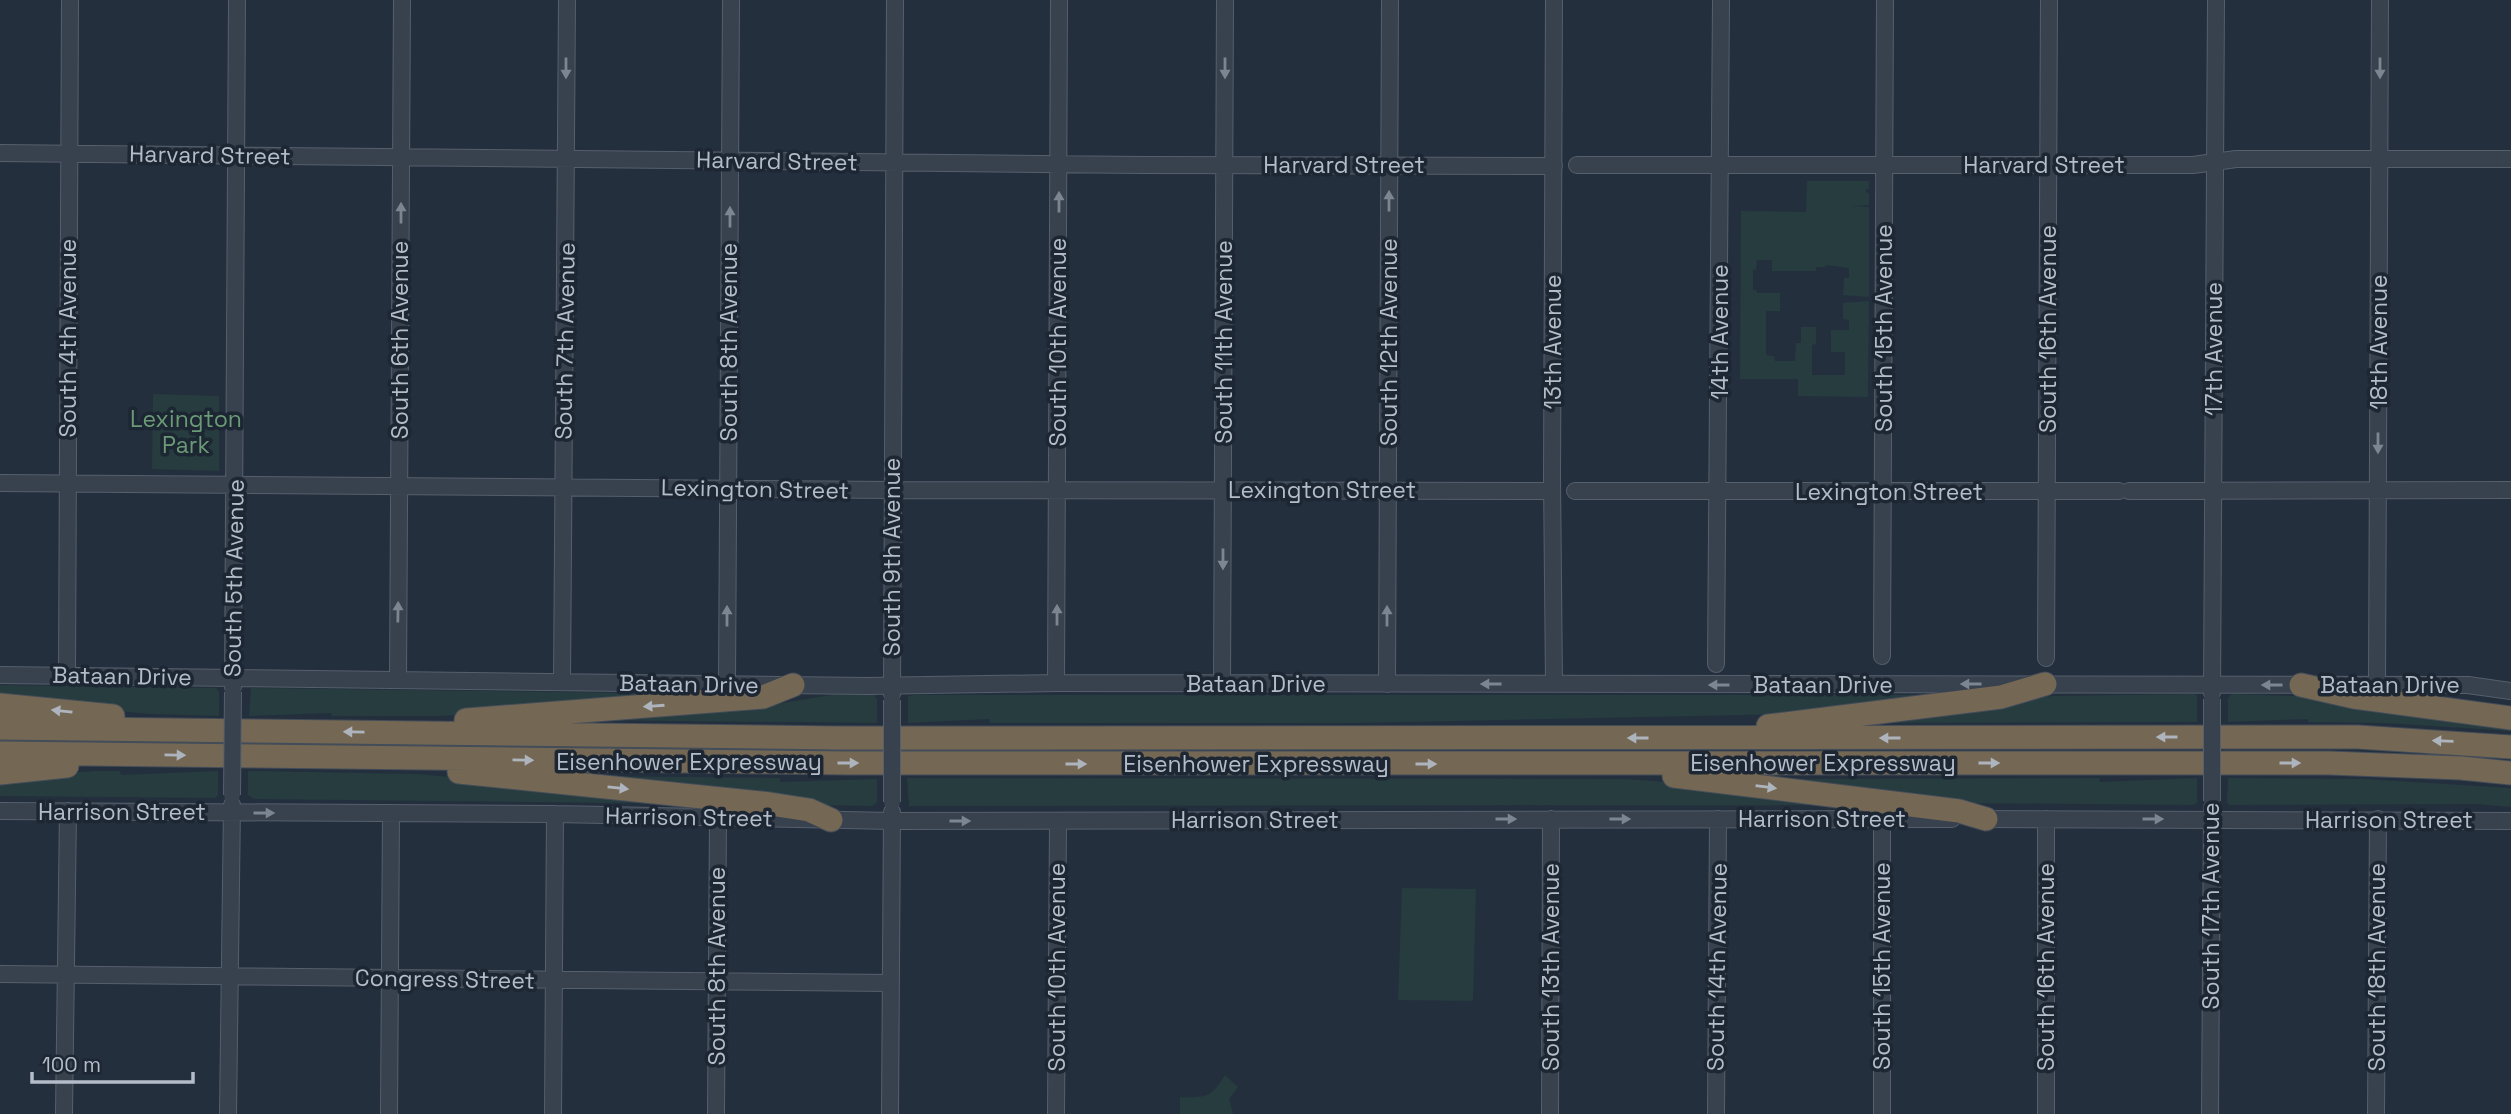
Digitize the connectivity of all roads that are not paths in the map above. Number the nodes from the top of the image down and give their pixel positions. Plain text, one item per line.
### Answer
1 (70, 0) edge
2 (237, 0) edge
3 (402, 0) edge
4 (566, 0) edge
5 (731, 0) edge
6 (895, 0) edge
7 (1059, 0) edge
8 (1225, 0) edge
9 (1390, 0) edge
10 (1554, 0) edge
11 (1721, 0) edge
12 (1885, 0) edge
13 (2049, 0) edge
14 (2216, 0) edge
15 (2380, 0) edge
16 (0, 153) edge
17 (69, 153) junction
18 (237, 155) junction
19 (401, 157) junction
20 (566, 159) junction
21 (2380, 159) junction
22 (2511, 159) edge
23 (730, 161) junction
24 (894, 163) junction
25 (2216, 163) junction
26 (1059, 164) junction
27 (1390, 164) junction
28 (1225, 165) junction
29 (1577, 165) dead end
30 (2049, 165) junction
31 (1553, 166) junction
32 (1720, 166) junction
33 (1884, 166) junction
34 (0, 483) edge
35 (68, 483) junction
36 (235, 484) junction
37 (400, 486) junction
38 (563, 488) junction
39 (729, 489) junction
40 (892, 490) junction
41 (1058, 490) junction
42 (1223, 490) junction
43 (1388, 490) junction
44 (2511, 490) edge
45 (1552, 491) junction
46 (1574, 491) dead end
47 (1719, 491) junction
48 (1884, 492) junction
49 (2047, 492) junction
50 (2213, 492) junction
51 (2378, 492) junction
52 (1882, 656) dead end
53 (2046, 658) dead end
54 (1716, 664) dead end
55 (0, 675) edge
56 (66, 676) junction
57 (398, 680) junction
58 (562, 682) junction
59 (1056, 683) junction
60 (727, 684) junction
61 (1222, 684) junction
62 (1387, 684) junction
63 (1554, 684) junction
64 (2045, 684) junction
65 (2377, 684) junction
66 (233, 685) junction
67 (793, 685) junction
68 (2301, 685) junction
69 (2511, 691) edge
70 (2212, 692) junction
71 (892, 693) junction
72 (0, 705) edge
73 (2511, 718) edge
74 (0, 728) edge
75 (152, 730) junction
76 (422, 733) junction
77 (1733, 738) junction
78 (2511, 747) edge
79 (0, 753) edge
80 (107, 754) junction
81 (406, 758) junction
82 (1627, 763) junction
83 (0, 773) edge
84 (2511, 773) edge
85 (0, 811) edge
86 (68, 811) junction
87 (232, 813) junction
88 (391, 813) junction
89 (555, 814) junction
90 (718, 818) junction
91 (1551, 819) junction
92 (1718, 819) junction
93 (1882, 819) junction
94 (2046, 819) junction
95 (2211, 819) junction
96 (2378, 819) junction
97 (831, 820) junction
98 (1986, 820) junction
99 (892, 821) junction
100 (1058, 821) junction
101 (2511, 821) edge
102 (0, 974) edge
103 (66, 975) junction
104 (230, 976) junction
105 (390, 978) junction
106 (554, 980) junction
107 (717, 981) junction
108 (891, 983) junction
109 (64, 1114) edge
110 (228, 1114) edge
111 (389, 1114) edge
112 (553, 1114) edge
113 (716, 1114) edge
114 (890, 1114) edge
115 (1056, 1114) edge
116 (1550, 1114) edge
117 (1716, 1114) edge
118 (1882, 1114) edge
119 (2046, 1114) edge
120 (2210, 1114) edge
121 (2376, 1114) edge

1 - 17 street, South 4th Avenue
2 - 18 street, South 5th Avenue
3 - 19 street, South 6th Avenue
4 -> 20 street, South 7th Avenue
5 - 23 street, South 8th Avenue
6 - 24 street, South 9th Avenue
7 - 26 street, South 10th Avenue
8 -> 28 street, South 11th Avenue
9 - 27 street, South 12th Avenue
10 - 31 street, 13th Avenue
11 - 32 street, 14th Avenue
12 - 33 street, South 15th Avenue
13 - 30 street, South 16th Avenue
14 - 25 street, 17th Avenue
15 -> 21 street, 18th Avenue
16 - 17 street, Harvard Street
17 - 18 street, Harvard Street
17 - 35 street, South 4th Avenue
18 - 19 street, Harvard Street
18 - 36 street, South 5th Avenue
19 - 20 street, Harvard Street
37 -> 19 street, South 6th Avenue
20 - 23 street, Harvard Street
20 - 38 street, South 7th Avenue
21 - 22 street, Harvard Street
21 - 25 street, Harvard Street
21 -> 51 street, 18th Avenue
23 - 24 street, Harvard Street
39 -> 23 street, South 8th Avenue
24 - 26 street, Harvard Street
24 - 40 street, South 9th Avenue
25 - 30 street, Harvard Street
25 - 50 street, 17th Avenue
26 - 28 street, Harvard Street
41 -> 26 street, South 10th Avenue
27 - 28 street, Harvard Street
27 - 31 street, Harvard Street
43 -> 27 street, South 12th Avenue
28 - 42 street, South 11th Avenue
29 - 32 street, Harvard Street
30 - 33 street, Harvard Street
30 - 49 street, South 16th Avenue
31 - 45 street, 13th Avenue
32 - 33 street, Harvard Street
32 - 47 street, 14th Avenue
33 - 48 street, South 15th Avenue
34 - 35 street, Lexington Street
35 - 36 street, Lexington Street
35 - 56 street, South 4th Avenue
36 - 37 street, Lexington Street
36 - 66 street, South 5th Avenue
37 - 38 street, Lexington Street
57 -> 37 street, South 6th Avenue
38 - 39 street, Lexington Street
38 - 58 street, South 7th Avenue
39 - 40 street, Lexington Street
60 -> 39 street, South 8th Avenue
40 - 41 street, Lexington Street
40 - 71 street, South 9th Avenue
41 - 42 street, Lexington Street
59 -> 41 street, South 10th Avenue
42 - 43 street, Lexington Street
42 -> 61 street, South 11th Avenue
43 - 45 street, Lexington Street
62 -> 43 street, South 12th Avenue
44 - 51 street, Lexington Street
45 - 63 street, 13th Avenue
46 - 47 street, Lexington Street
47 - 48 street, Lexington Street
47 - 54 street, 14th Avenue
48 - 49 street, Lexington Street
48 - 52 street, South 15th Avenue
49 - 50 street, Lexington Street
49 - 53 street, South 16th Avenue
50 - 51 street, Lexington Street
50 - 70 street, 17th Avenue
51 - 65 street, 18th Avenue
55 - 56 street, Bataan Drive
56 - 66 street, Bataan Drive
57 - 58 street, Bataan Drive
57 - 66 street, Bataan Drive
58 - 60 street, Bataan Drive
59 - 61 street, Bataan Drive
59 - 71 street, Bataan Drive
60 - 67 street, Bataan Drive
61 - 62 street, Bataan Drive
63 -> 62 street, Bataan Drive
64 -> 63 street, Bataan Drive
64 - 70 street, Bataan Drive
64 - 77 highway
65 - 68 street, Bataan Drive
65 - 69 street, Bataan Drive
66 - 87 street, South 5th Avenue, bridge
67 - 71 street, Bataan Drive
67 -> 76 highway
68 -> 70 street, Bataan Drive
68 - 73 highway
70 - 95 street, South 17th Avenue, bridge
71 - 99 street, South 9th Avenue, bridge
75 -> 72 highway
74 - 75 highway, Eisenhower Expressway
76 -> 75 highway, Eisenhower Expressway
77 -> 76 highway, Eisenhower Expressway
78 -> 77 highway, Eisenhower Expressway
79 - 80 highway, Eisenhower Expressway
80 -> 81 highway, Eisenhower Expressway
80 - 83 highway
81 -> 82 highway, Eisenhower Expressway
81 -> 97 highway
82 -> 84 highway, Eisenhower Expressway
82 -> 98 highway
85 - 86 street, Harrison Street
86 - 87 street, Harrison Street
86 - 103 street
87 -> 88 street, Harrison Street
87 - 104 street, South 5th Avenue
88 - 89 street, Harrison Street
88 - 105 street
89 - 90 street, Harrison Street
89 - 106 street
90 - 97 street, Harrison Street
90 - 107 street, South 8th Avenue
91 -> 92 street, Harrison Street
100 -> 91 street, Harrison Street
91 - 116 street, South 13th Avenue
92 - 93 street, Harrison Street
92 - 117 street, South 14th Avenue
93 - 98 street, Harrison Street
93 - 118 street, South 15th Avenue
94 -> 95 street, Harrison Street
94 - 98 street, Harrison Street
94 - 119 street, South 16th Avenue
95 - 96 street, Harrison Street
95 - 120 street, South 17th Avenue
96 - 101 street, Harrison Street
96 - 121 street, South 18th Avenue
97 - 99 street, Harrison Street
99 -> 100 street, Harrison Street
99 - 108 street, South 9th Avenue
100 - 115 street, South 10th Avenue
102 - 103 street, Congress Street
103 - 104 street, Congress Street
103 - 109 street
104 - 105 street, Congress Street
104 - 110 street, South 5th Avenue
105 - 106 street, Congress Street
105 - 111 street
106 - 107 street, Congress Street
106 - 112 street
107 - 108 street, Congress Street
107 - 113 street, South 8th Avenue
108 - 114 street, South 9th Avenue

